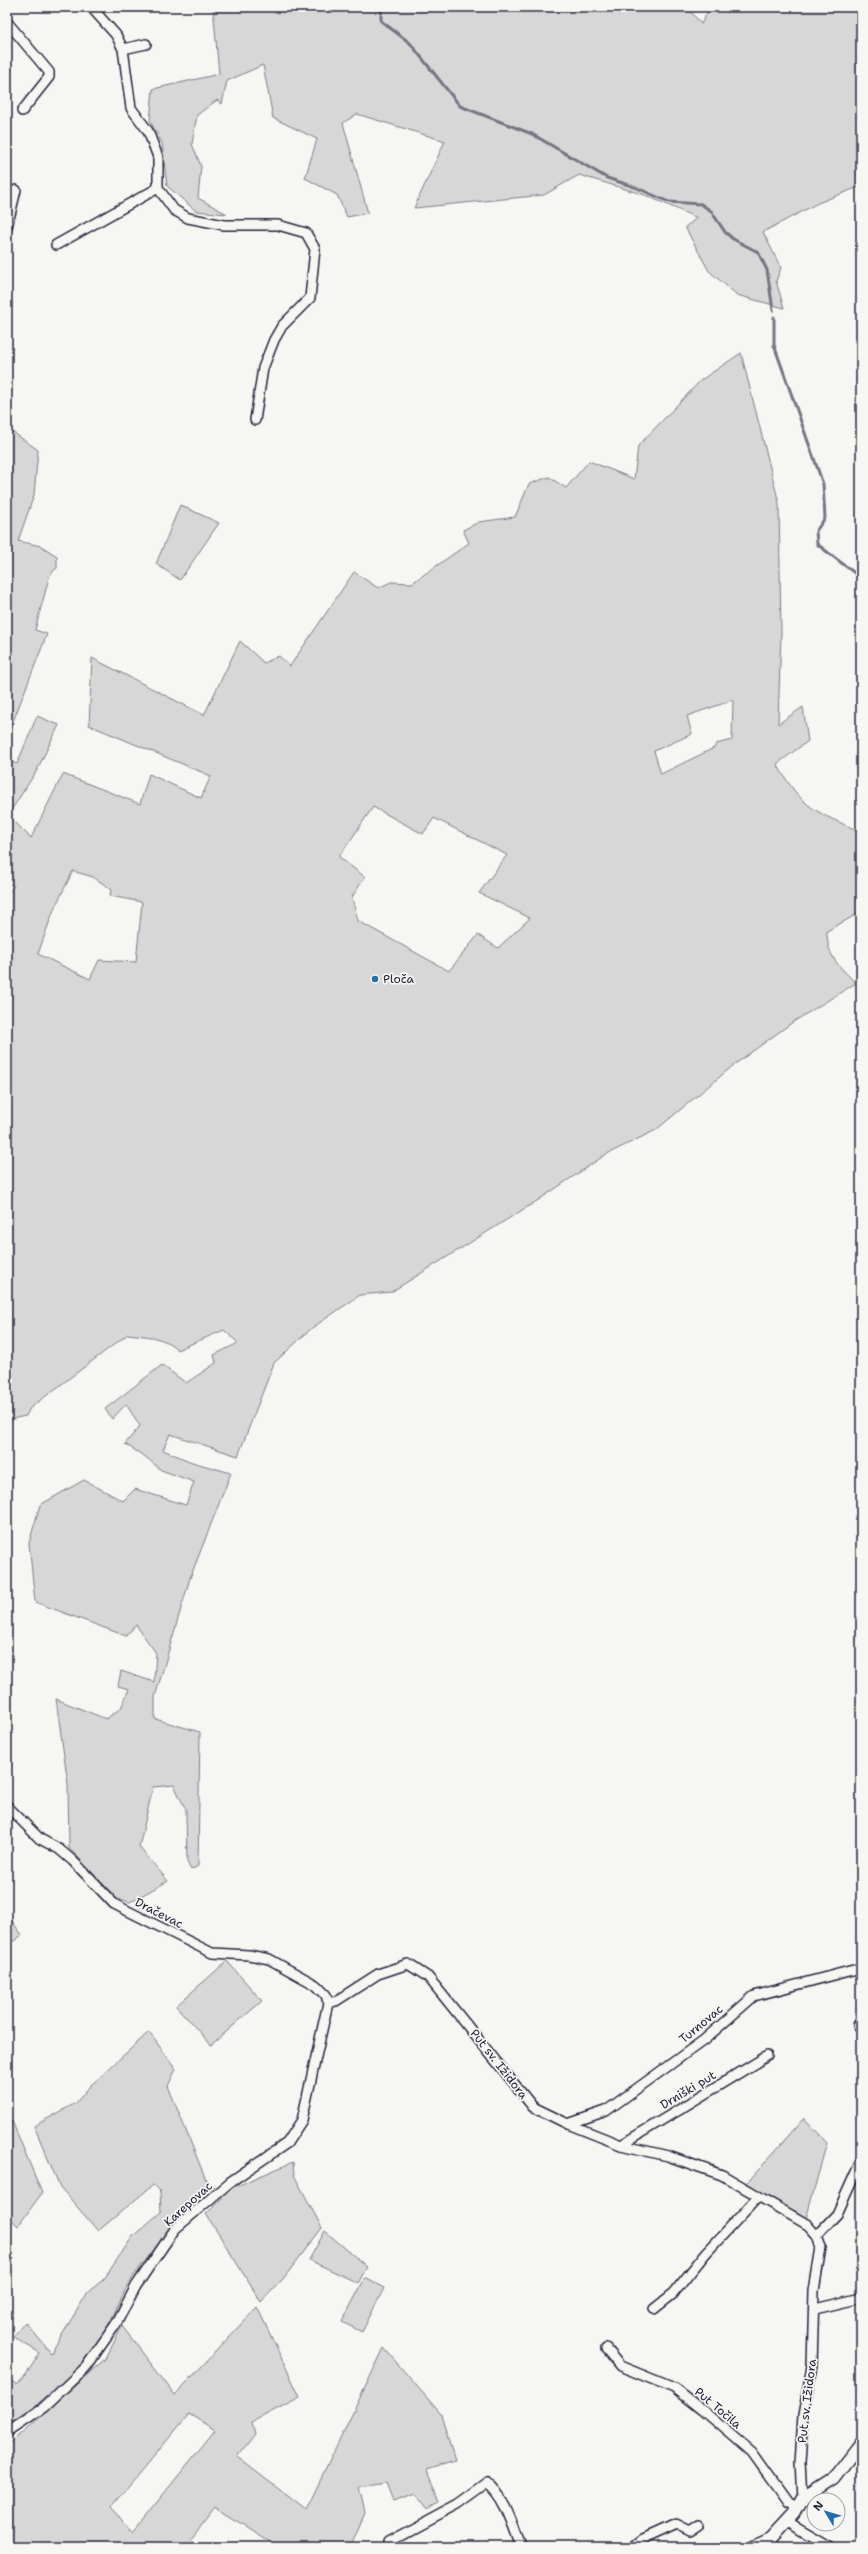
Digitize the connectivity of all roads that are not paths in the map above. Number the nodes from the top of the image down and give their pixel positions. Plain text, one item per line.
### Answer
1 (91, 7) edge
2 (7, 22) edge
3 (146, 44) dead end
4 (124, 48) junction
5 (22, 111) dead end
6 (158, 188) junction
7 (16, 190) dead end
8 (7, 226) edge
9 (56, 245) dead end
10 (255, 420) dead end
11 (7, 1806) edge
12 (861, 1968) edge
13 (327, 1999) junction
14 (768, 2056) dead end
15 (568, 2124) junction
16 (620, 2145) junction
17 (861, 2161) edge
18 (758, 2198) junction
19 (817, 2234) junction
20 (861, 2298) edge
21 (654, 2309) dead end
22 (815, 2309) junction
23 (606, 2349) dead end
24 (7, 2432) edge
25 (861, 2442) edge
26 (800, 2503) junction
27 (786, 2521) junction
28 (699, 2525) dead end
29 (389, 2541) dead end
30 (518, 2546) edge
31 (634, 2547) edge
32 (753, 2547) edge
33 (830, 2547) edge

1 - 4 street
2 - 5 street
3 - 4 street
4 - 6 street
6 - 9 street
6 - 10 street
7 - 8 street
11 - 13 street, Dračevac
12 - 15 street, Turnovac
13 - 15 street, Put sv. Ižidora
13 - 24 street, Karepovac
14 - 16 street, Drniški put
15 - 16 street, Put sv. Ižidora
16 - 18 street, Put sv. Ižidora
17 - 19 street
18 - 19 street, Put sv. Ižidora
18 - 21 street
19 - 22 street, Put sv. Ižidora
20 - 22 street
22 - 26 street, Put sv. Ižidora
23 - 26 street, Put Točila
25 - 26 street
26 - 27 street
27 - 32 street
27 - 33 street
28 - 31 street
29 - 30 street

